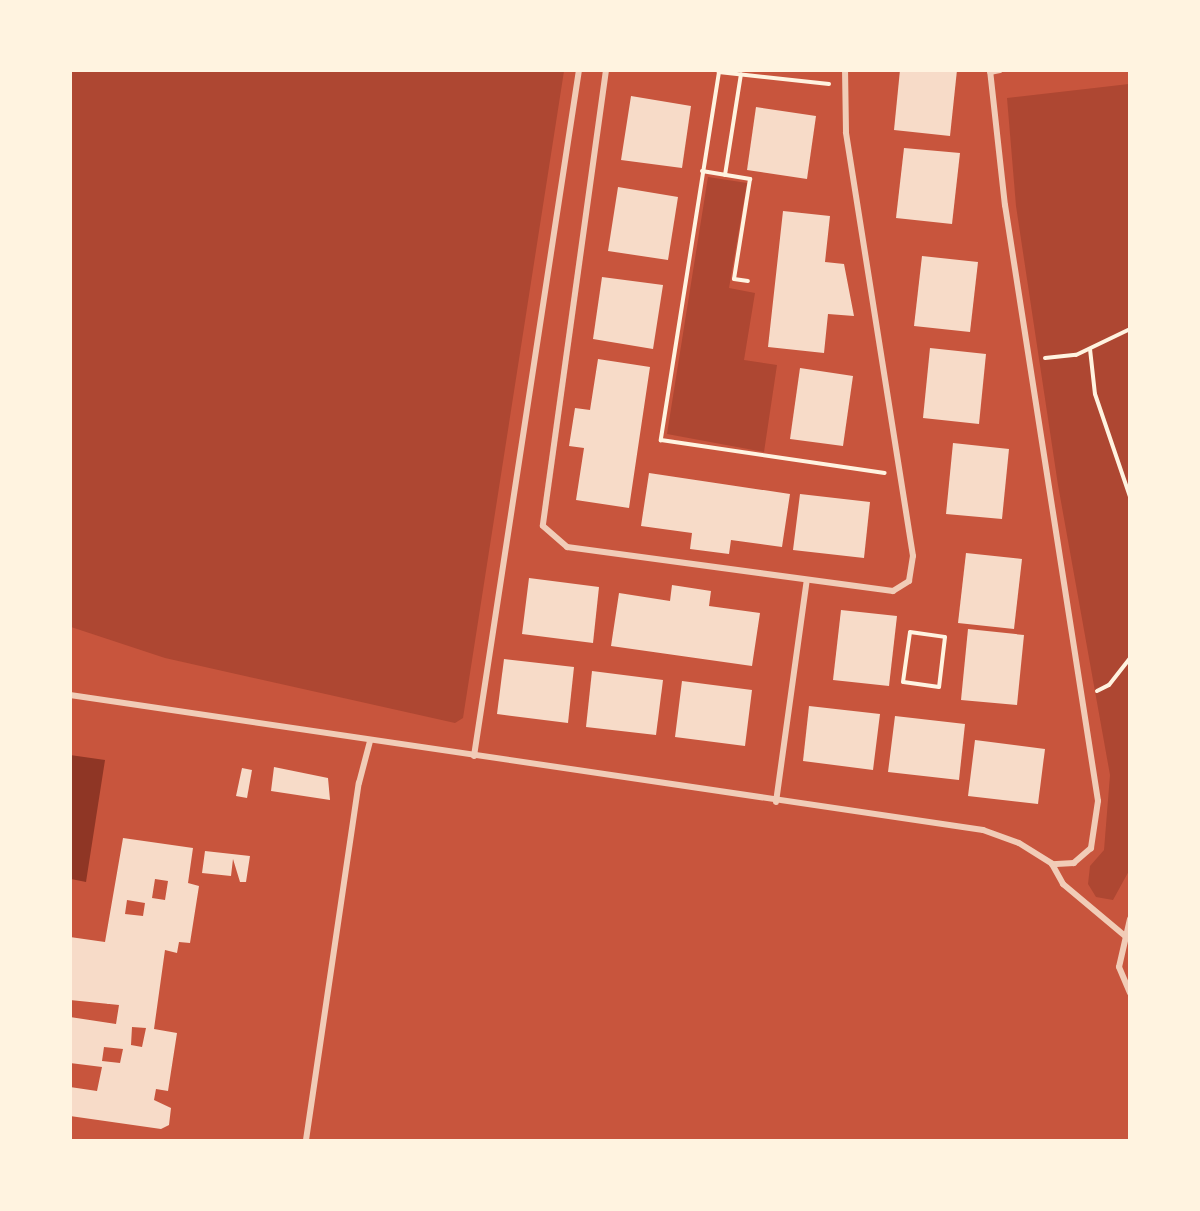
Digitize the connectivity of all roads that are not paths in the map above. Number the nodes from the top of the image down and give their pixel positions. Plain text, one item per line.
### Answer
1 (579, 70) edge
2 (606, 70) edge
3 (845, 70) edge
4 (1000, 70) edge
5 (990, 71) edge
6 (807, 580) junction
7 (70, 695) edge
8 (370, 741) junction
9 (474, 756) junction
10 (776, 802) junction
11 (1052, 864) junction
12 (1130, 919) edge
13 (1125, 936) junction
14 (1130, 993) edge
15 (306, 1140) edge

1 - 9 street
2 - 6 street
3 - 6 street
4 - 5 street
5 - 11 street
6 - 10 street
7 - 8 street
8 - 9 street
8 - 15 street
9 - 10 street
10 - 11 street
11 - 13 street
12 - 13 street
13 - 14 street

